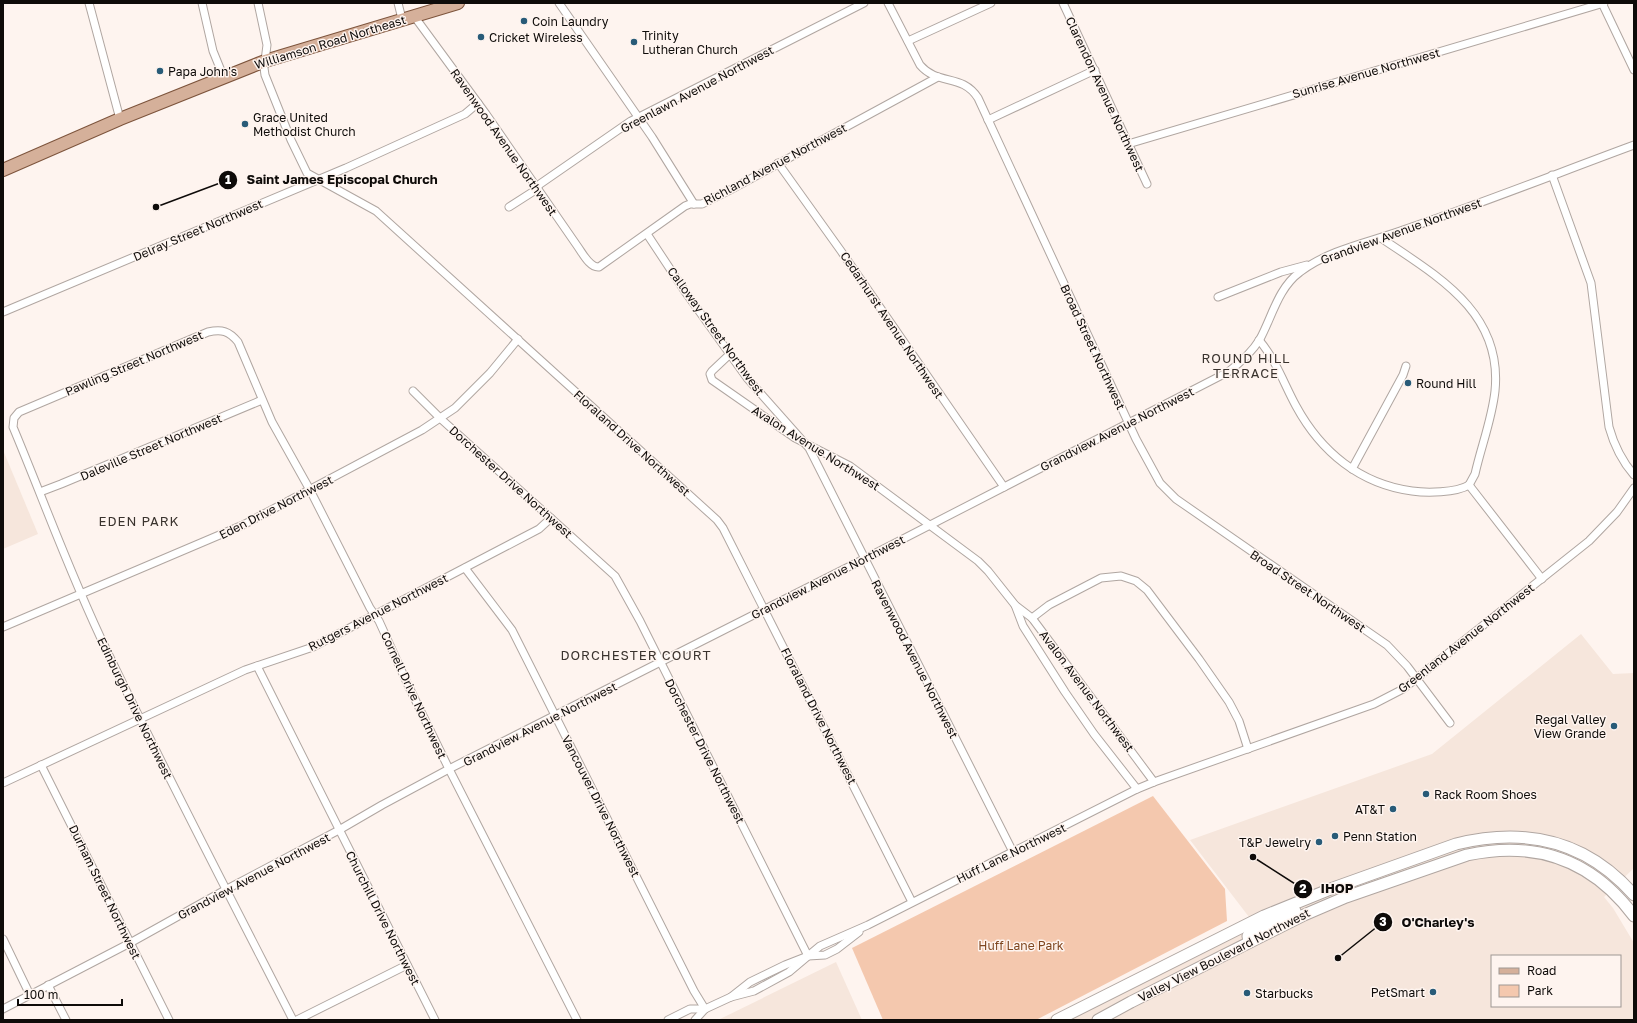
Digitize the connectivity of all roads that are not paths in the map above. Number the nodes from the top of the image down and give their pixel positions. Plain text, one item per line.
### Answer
1 (88, 3) edge
2 (202, 3) edge
3 (258, 3) edge
4 (398, 3) edge
5 (458, 3) edge
6 (559, 3) edge
7 (864, 3) edge
8 (888, 3) edge
9 (991, 3) edge
10 (1603, 3) edge
11 (1065, 4) edge
12 (408, 18) junction
13 (908, 42) junction
14 (265, 61) junction
15 (1095, 70) junction
16 (1634, 70) edge
17 (938, 77) junction
18 (224, 78) junction
19 (478, 103) junction
20 (638, 118) junction
21 (120, 119) junction
22 (988, 120) junction
23 (1128, 144) junction
24 (1634, 145) edge
25 (778, 163) junction
26 (3, 170) edge
27 (1552, 175) junction
28 (318, 179) junction
29 (1147, 184) dead end
30 (537, 188) junction
31 (694, 204) junction
32 (508, 207) dead end
33 (647, 234) junction
34 (1381, 238) junction
35 (1311, 264) junction
36 (596, 267) joint
37 (1218, 297) dead end
38 (3, 312) edge
39 (518, 339) junction
40 (1259, 340) junction
41 (730, 354) junction
42 (1406, 366) dead end
43 (250, 371) joint
44 (413, 391) dead end
45 (262, 400) junction
46 (44, 402) joint
47 (441, 419) junction
48 (1128, 423) junction
49 (806, 444) junction
50 (1352, 470) junction
51 (1634, 474) edge
52 (1469, 486) junction
53 (1004, 487) junction
54 (1634, 488) edge
55 (310, 490) junction
56 (40, 492) junction
57 (551, 518) junction
58 (930, 525) junction
59 (864, 559) junction
60 (464, 568) junction
61 (1542, 579) junction
62 (81, 594) junction
63 (1015, 605) junction
64 (765, 609) junction
65 (376, 615) junction
66 (1032, 618) junction
67 (3, 626) edge
68 (661, 662) junction
69 (257, 666) junction
70 (1417, 678) junction
71 (555, 716) junction
72 (140, 719) junction
73 (1450, 723) dead end
74 (1248, 749) junction
75 (41, 765) junction
76 (449, 769) junction
77 (1154, 782) junction
78 (3, 783) edge
79 (1137, 789) junction
80 (339, 830) junction
81 (1013, 852) junction
82 (1428, 854) junction
83 (1333, 888) junction
84 (227, 889) junction
85 (1634, 895) edge
86 (1346, 897) junction
87 (912, 902) junction
88 (1634, 916) edge
89 (3, 939) edge
90 (1249, 942) junction
91 (130, 943) junction
92 (808, 956) junction
93 (406, 965) junction
94 (48, 985) junction
95 (30, 995) junction
96 (3, 1009) edge
97 (706, 1009) junction
98 (66, 1020) edge
99 (169, 1020) edge
100 (293, 1020) edge
101 (297, 1020) edge
102 (435, 1020) edge
103 (577, 1020) edge
104 (668, 1020) edge
105 (695, 1020) edge
106 (1057, 1020) edge
107 (1098, 1020) edge

1 - 21 street
2 - 18 street
3 - 14 street, Floraland Drive Northwest
4 - 12 street
5 - 12 main road, Williamson Road Northeast
6 - 20 street
7 - 20 street, Greenlawn Avenue Northwest
8 - 13 street, Broad Street Northwest
9 - 13 street
10 - 16 street
10 - 23 street, Sunrise Avenue Northwest
11 - 15 street, Clarendon Avenue Northwest
12 - 14 main road, Williamson Road Northeast
12 - 19 street, Ravenwood Avenue Northwest
13 - 17 street, Broad Street Northwest
14 - 18 main road, Williamson Road Northeast
14 - 28 street, Floraland Drive Northwest
15 - 22 street
15 - 23 street, Clarendon Avenue Northwest
17 - 22 street, Broad Street Northwest
17 - 25 street, Richland Avenue Northwest
18 - 21 main road, Williamson Road Northeast
19 - 28 street, Delray Street Northwest
19 - 30 street, Ravenwood Avenue Northwest
20 - 30 street, Greenlawn Avenue Northwest
20 - 31 street
21 - 26 main road, Williamson Road Northeast
22 - 48 street, Broad Street Northwest
23 - 29 street, Clarendon Avenue Northwest
24 - 27 street, Grandview Avenue Northwest
25 - 31 street, Richland Avenue Northwest
25 - 53 street, Cedarhurst Avenue Northwest
27 - 34 street, Grandview Avenue Northwest
27 - 51 street
28 - 38 street, Delray Street Northwest
28 - 39 street, Floraland Drive Northwest
30 - 32 street, Greenlawn Avenue Northwest
30 - 36 street, Ravenwood Avenue Northwest
31 - 33 street, Richland Avenue Northwest
33 - 36 street, Richland Avenue Northwest
33 - 41 street, Calloway Street Northwest
34 - 35 street, Grandview Avenue Northwest
34 - 52 street
35 - 37 street
35 - 40 street, Grandview Avenue Northwest
39 - 47 street, Eden Drive Northwest
39 - 64 street, Floraland Drive Northwest
40 - 48 street, Grandview Avenue Northwest
40 - 50 street
41 - 49 street, Calloway Street Northwest
41 - 49 street, Avalon Avenue Northwest
42 - 50 street
43 - 45 street, Cornell Drive Northwest
43 - 46 street, Pawling Street Northwest
44 - 47 street, Dorchester Drive Northwest
45 - 55 street, Cornell Drive Northwest
45 - 56 street, Daleville Street Northwest
46 - 56 street, Edinburgh Drive Northwest
47 - 55 street, Eden Drive Northwest
47 - 57 street, Dorchester Drive Northwest
48 - 53 street, Grandview Avenue Northwest
48 - 70 street, Broad Street Northwest
49 - 58 street, Avalon Avenue Northwest
49 - 59 street, Ravenwood Avenue Northwest
50 - 52 street
52 - 61 street
53 - 58 street, Grandview Avenue Northwest
54 - 61 street, Greenland Avenue Northwest
55 - 62 street, Eden Drive Northwest
55 - 65 street, Cornell Drive Northwest
56 - 62 street, Edinburgh Drive Northwest
57 - 60 street, Rutgers Avenue Northwest
57 - 68 street, Dorchester Drive Northwest
58 - 59 street, Grandview Avenue Northwest
58 - 63 street, Avalon Avenue Northwest
59 - 64 street, Grandview Avenue Northwest
59 - 81 street, Ravenwood Avenue Northwest
60 - 65 street, Rutgers Avenue Northwest
60 - 71 street, Vancouver Drive Northwest
61 - 70 street, Greenland Avenue Northwest
62 - 67 street, Eden Drive Northwest
62 - 72 street, Edinburgh Drive Northwest
63 - 66 street, Avalon Avenue Northwest
63 - 79 street, Avalon Avenue Northwest
64 - 68 street, Grandview Avenue Northwest
64 - 87 street, Floraland Drive Northwest
65 - 69 street, Rutgers Avenue Northwest
65 - 76 street, Cornell Drive Northwest
66 - 74 street
66 - 77 street, Avalon Avenue Northwest
68 - 71 street, Grandview Avenue Northwest
68 - 92 street, Dorchester Drive Northwest
69 - 72 street, Rutgers Avenue Northwest
69 - 80 street, Churchill Drive Northwest
70 - 73 street, Broad Street Northwest
70 - 74 street, Greenland Avenue Northwest
71 - 76 street, Grandview Avenue Northwest
71 - 97 street, Vancouver Drive Northwest
72 - 75 street, Rutgers Avenue Northwest
72 - 84 street, Edinburgh Drive Northwest
74 - 77 street, Greenland Avenue Northwest
75 - 78 street, Rutgers Avenue Northwest
75 - 91 street, Durham Street Northwest
76 - 80 street, Grandview Avenue Northwest
76 - 103 street, Cornell Drive Northwest
77 - 79 street, Huff Lane Northwest
79 - 81 street, Huff Lane Northwest
80 - 84 street, Grandview Avenue Northwest
80 - 93 street, Churchill Drive Northwest
81 - 87 street, Huff Lane Northwest
82 - 83 main road, Valley View Boulevard Northwest
82 - 85 main road, Valley View Boulevard Northwest
82 - 86 main road
83 - 90 main road
83 - 106 main road, Valley View Boulevard Northwest
84 - 91 street, Grandview Avenue Northwest
84 - 100 street, Edinburgh Drive Northwest
86 - 88 main road, Valley View Boulevard Northwest
86 - 90 main road, Valley View Boulevard Northwest
87 - 92 street, Huff Lane Northwest
89 - 95 street
90 - 107 main road, Valley View Boulevard Northwest
91 - 94 street, Grandview Avenue Northwest
91 - 99 street, Durham Street Northwest
92 - 97 street, Huff Lane Northwest
93 - 101 street
93 - 102 street, Churchill Drive Northwest
94 - 95 street, Grandview Avenue Northwest
94 - 98 street
95 - 96 street, Grandview Avenue Northwest
97 - 104 street, Huff Lane Northwest
97 - 105 street, Huff Lane Northwest

